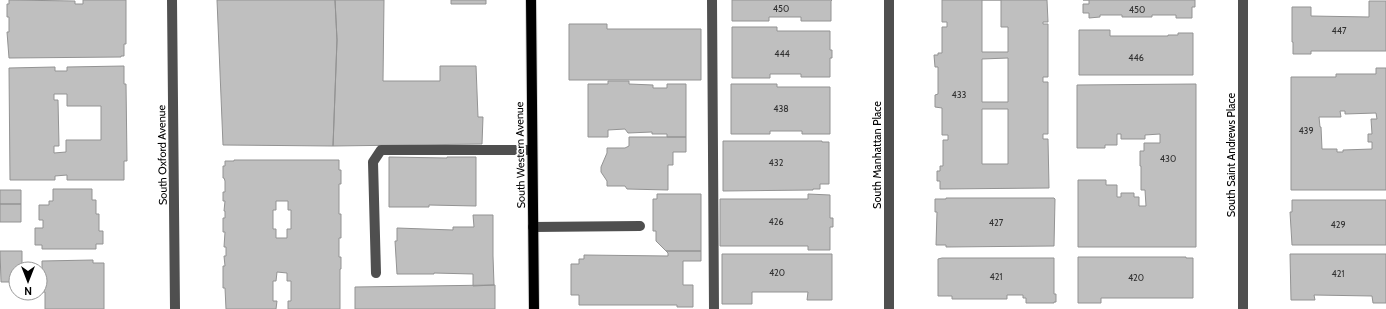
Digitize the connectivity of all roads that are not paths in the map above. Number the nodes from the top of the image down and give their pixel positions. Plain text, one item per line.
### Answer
1 (172, 0) edge
2 (531, 0) edge
3 (712, 0) edge
4 (889, 0) edge
5 (1243, 0) edge
6 (532, 150) junction
7 (640, 226) dead end
8 (533, 227) junction
9 (376, 273) dead end
10 (175, 309) edge
11 (534, 309) edge
12 (714, 309) edge
13 (889, 309) edge
14 (1244, 309) edge

1 - 10 street, South Oxford Avenue
2 - 6 main road, South Western Avenue
3 - 12 street
4 - 13 street, South Manhattan Place
5 - 14 street, South Saint Andrews Place
6 - 8 main road, South Western Avenue
6 - 9 street
7 - 8 street
8 - 11 main road, South Western Avenue

